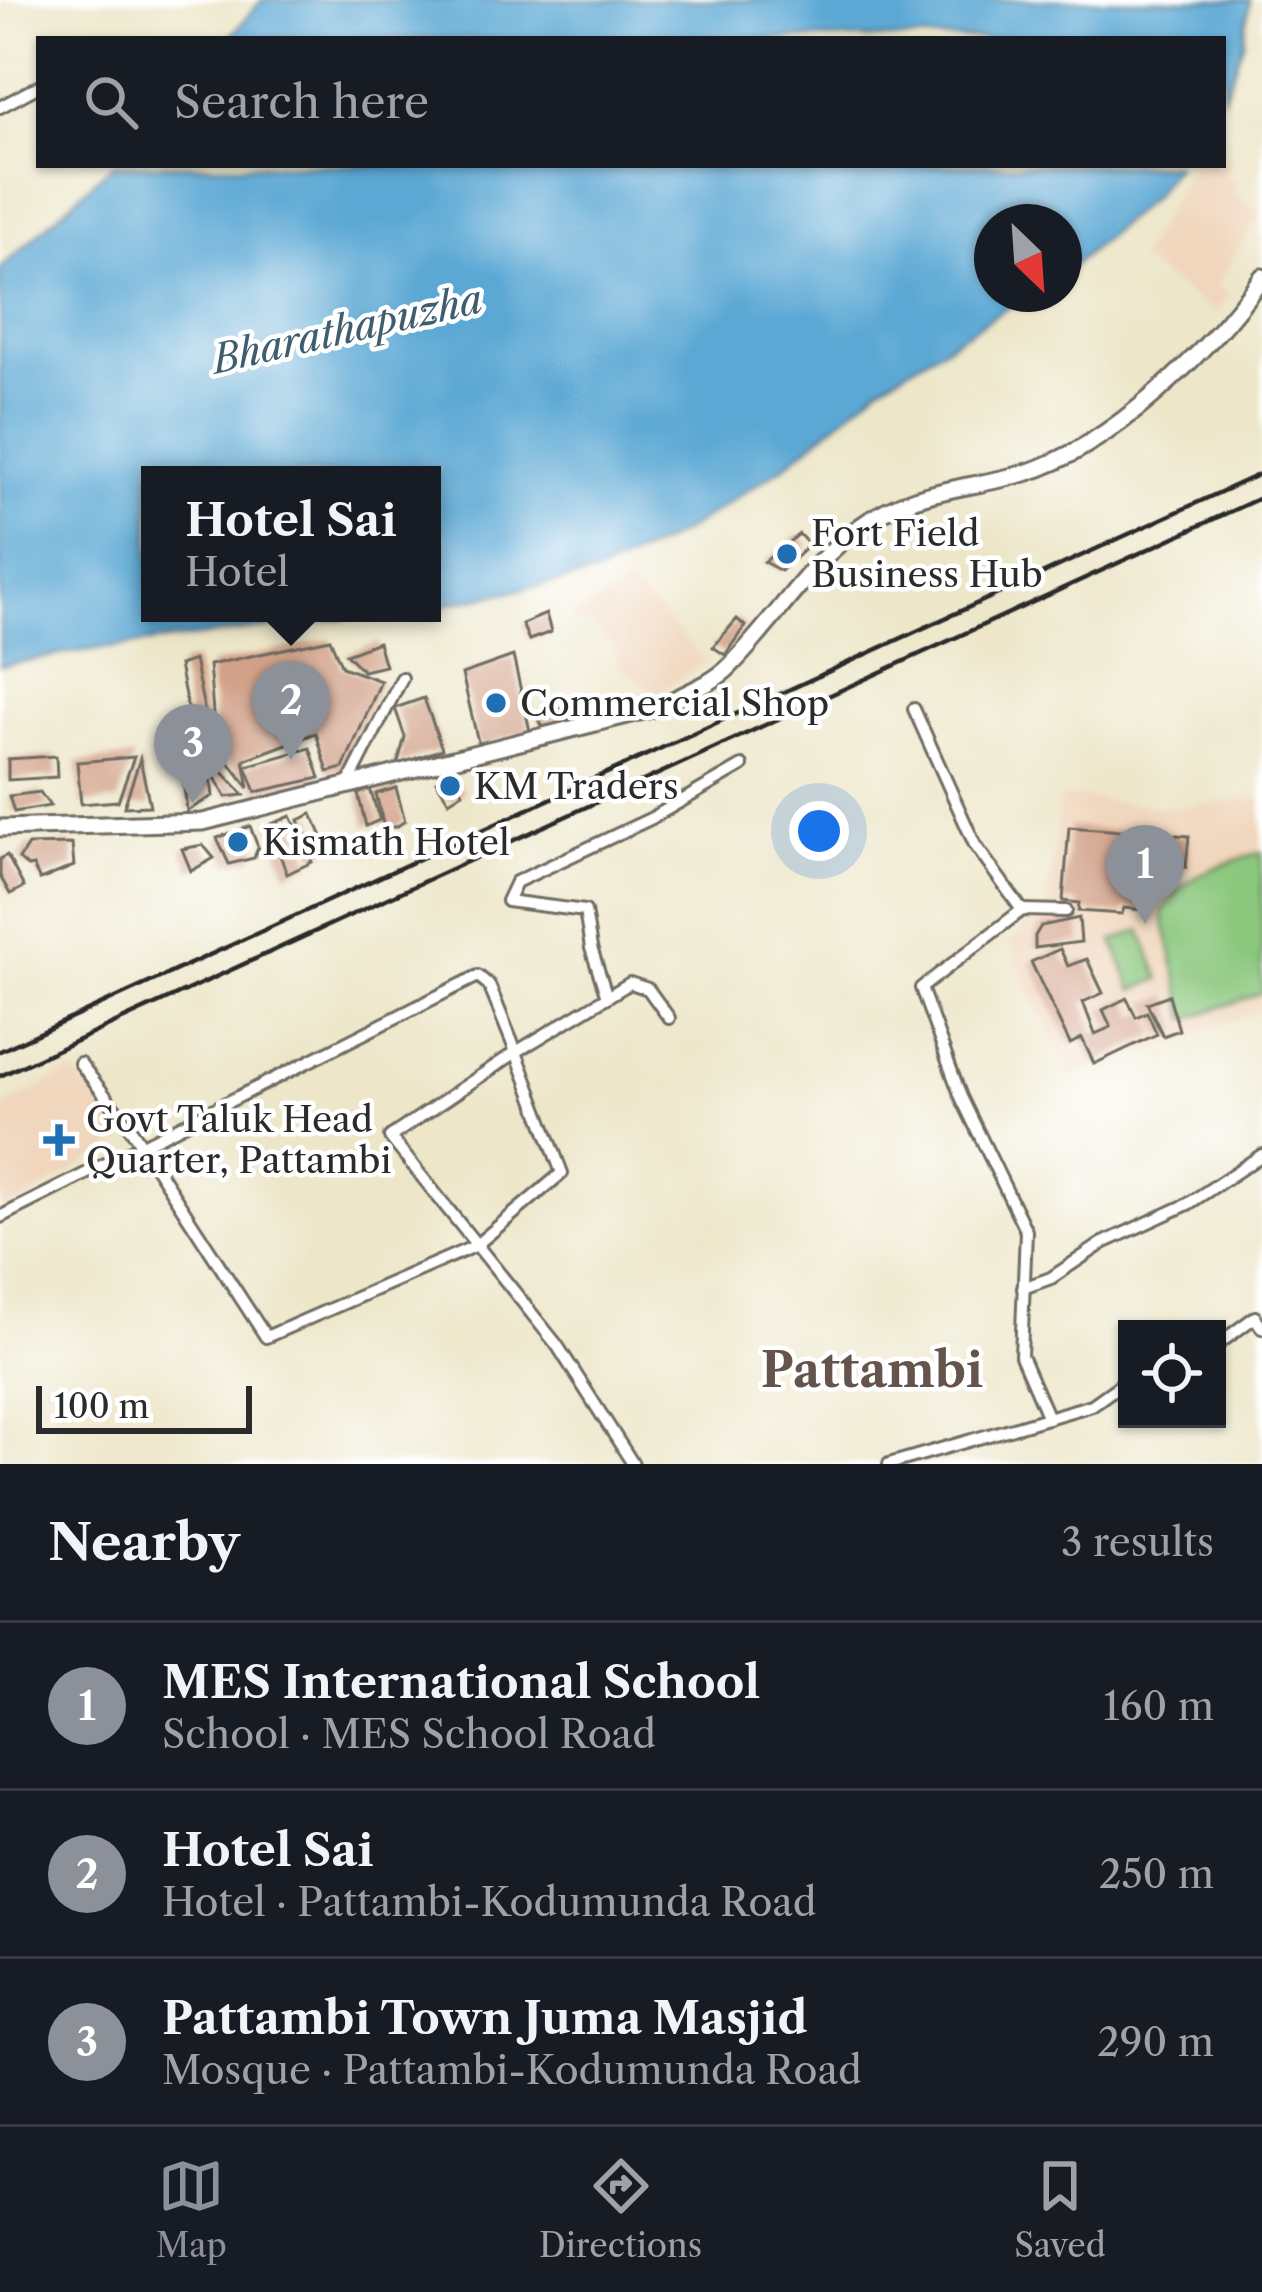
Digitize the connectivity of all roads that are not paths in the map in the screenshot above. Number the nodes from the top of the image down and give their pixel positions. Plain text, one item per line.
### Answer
1 (36, 88) edge
2 (0, 107) edge
3 (1262, 277) edge
4 (402, 678) dead end
5 (914, 709) dead end
6 (742, 766) dead end
7 (347, 786) junction
8 (0, 828) edge
9 (1022, 910) junction
10 (1066, 911) dead end
11 (608, 997) junction
12 (669, 1018) dead end
13 (516, 1052) junction
14 (80, 1063) dead end
15 (140, 1148) junction
16 (1262, 1155) edge
17 (0, 1217) edge
18 (475, 1246) junction
19 (1024, 1288) junction
20 (1262, 1328) edge
21 (1226, 1338) edge
22 (1118, 1386) edge
23 (1048, 1418) junction
24 (631, 1464) edge
25 (889, 1464) edge

1 - 2 street
3 - 7 main road
4 - 7 street
5 - 9 street
6 - 11 street
7 - 8 main road
9 - 10 street
9 - 19 street
11 - 12 street
11 - 13 street
13 - 15 street
13 - 18 street
13 - 18 street
14 - 15 street
15 - 17 street
15 - 18 street
16 - 19 street
18 - 24 street
19 - 23 street
20 - 21 street
22 - 23 street
23 - 25 street

